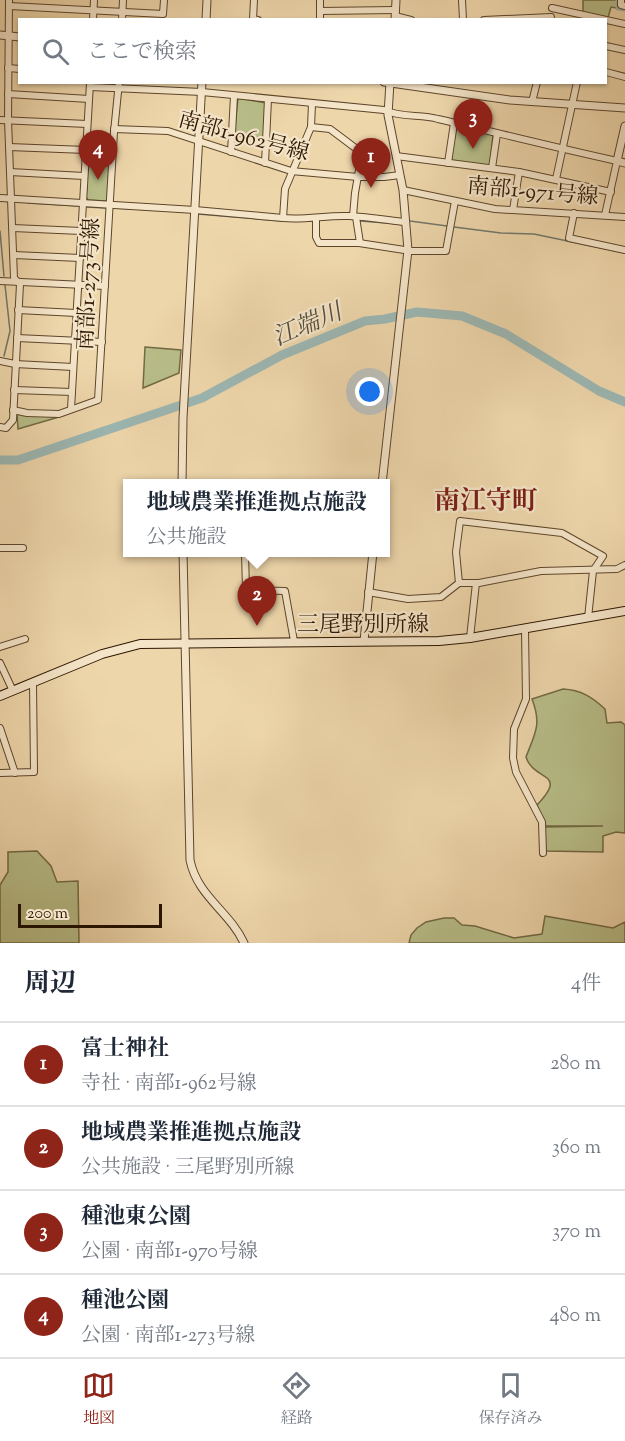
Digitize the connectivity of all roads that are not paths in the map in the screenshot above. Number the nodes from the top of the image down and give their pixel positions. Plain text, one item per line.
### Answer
1 (94, 0) edge
2 (123, 0) edge
3 (164, 0) edge
4 (207, 0) edge
5 (254, 0) edge
6 (320, 0) edge
7 (396, 0) edge
8 (462, 0) edge
9 (554, 0) edge
10 (621, 0) edge
11 (9, 3) edge
12 (625, 6) edge
13 (552, 8) junction
14 (94, 11) junction
15 (320, 11) junction
16 (395, 15) edge
17 (123, 16) edge
18 (93, 18) edge
19 (206, 18) edge
20 (253, 18) edge
21 (320, 18) edge
22 (463, 18) edge
23 (550, 18) edge
24 (592, 18) edge
25 (607, 21) edge
26 (625, 24) edge
27 (4, 35) edge
28 (607, 46) edge
29 (625, 50) edge
30 (8, 68) junction
31 (18, 69) edge
32 (607, 72) edge
33 (625, 77) edge
34 (202, 84) edge
35 (388, 84) edge
36 (396, 84) edge
37 (536, 84) edge
38 (577, 84) edge
39 (90, 85) edge
40 (118, 86) edge
41 (202, 92) junction
42 (8, 94) junction
43 (234, 96) junction
44 (89, 99) junction
45 (268, 99) junction
46 (532, 102) junction
47 (312, 104) junction
48 (573, 104) junction
49 (625, 108) edge
50 (388, 112) junction
51 (0, 120) edge
52 (8, 120) junction
53 (454, 123) junction
54 (87, 124) junction
55 (625, 126) edge
56 (311, 127) junction
57 (114, 129) junction
58 (497, 134) junction
59 (199, 142) junction
60 (9, 147) junction
61 (562, 149) junction
62 (86, 150) junction
63 (231, 152) junction
64 (396, 156) junction
65 (85, 158) junction
66 (112, 159) junction
67 (621, 162) edge
68 (265, 163) junction
69 (448, 163) junction
70 (492, 168) junction
71 (291, 171) junction
72 (10, 172) junction
73 (519, 172) junction
74 (400, 175) junction
75 (84, 176) junction
76 (358, 177) junction
77 (556, 179) junction
78 (403, 190) junction
79 (611, 192) junction
80 (1, 198) edge
81 (12, 199) junction
82 (455, 201) junction
83 (83, 203) junction
84 (110, 205) junction
85 (195, 210) junction
86 (513, 210) junction
87 (574, 213) junction
88 (605, 215) junction
89 (355, 217) junction
90 (625, 217) edge
91 (284, 218) junction
92 (316, 218) junction
93 (405, 222) junction
94 (13, 228) junction
95 (81, 231) junction
96 (360, 243) junction
97 (408, 250) junction
98 (625, 250) edge
99 (14, 255) junction
100 (80, 258) junction
101 (0, 281) edge
102 (17, 281) junction
103 (78, 285) junction
104 (105, 286) junction
105 (18, 310) junction
106 (76, 313) junction
107 (17, 338) junction
108 (75, 341) junction
109 (102, 342) junction
110 (0, 361) edge
111 (15, 364) junction
112 (73, 367) junction
113 (14, 390) junction
114 (72, 392) junction
115 (71, 409) junction
116 (13, 410) junction
117 (0, 427) edge
118 (182, 479) edge
119 (381, 479) edge
120 (0, 548) edge
121 (22, 548) dead end
122 (183, 557) edge
123 (245, 557) edge
124 (372, 557) edge
125 (625, 565) edge
126 (594, 569) junction
127 (459, 583) junction
128 (476, 583) junction
129 (368, 592) junction
130 (625, 611) edge
131 (588, 618) junction
132 (525, 629) junction
133 (470, 638) junction
134 (25, 639) dead end
135 (294, 641) junction
136 (364, 641) junction
137 (185, 643) junction
138 (0, 647) edge
139 (0, 663) edge
140 (33, 683) junction
141 (13, 691) junction
142 (0, 696) edge
143 (0, 728) edge
144 (15, 772) junction
145 (0, 773) edge
146 (543, 853) dead end
147 (244, 943) edge

1 - 14 street
2 - 17 street
3 - 17 street
4 - 19 street
5 - 20 street
6 - 15 street
7 - 16 street
8 - 22 street
9 - 13 street
10 - 12 street
11 - 14 street
11 - 27 street
13 - 23 street
13 - 24 street
14 - 17 street
14 - 18 street
15 - 16 street
15 - 21 street
25 - 26 street
27 - 30 street
28 - 29 street
30 - 31 street
30 - 42 street
32 - 33 street
34 - 41 street
35 - 50 street
36 - 46 street
37 - 46 street
38 - 48 street
39 - 40 street
39 - 44 street
40 - 41 street
40 - 57 street, 南部1-273号線
41 - 43 street
41 - 59 street
42 - 44 street
42 - 52 street
43 - 45 street
43 - 63 street
44 - 54 street
45 - 47 street
45 - 68 street
46 - 48 street
47 - 50 street
47 - 56 street
48 - 49 street
48 - 61 street
50 - 53 street
50 - 64 street
51 - 52 street
52 - 54 street
52 - 60 street
53 - 58 street
53 - 69 street
54 - 62 street
55 - 67 street
56 - 71 street
56 - 76 street
57 - 59 street, 南部1-962号線
57 - 66 street, 南部1-273号線
58 - 61 street
58 - 70 street
59 - 63 street, 南部1-962号線
59 - 85 street
60 - 62 street
60 - 72 street
61 - 67 street
61 - 77 street
62 - 65 street
63 - 68 street, 南部1-962号線
64 - 69 street
64 - 74 street
65 - 66 street
65 - 75 street
66 - 84 street, 南部1-273号線
67 - 79 street
68 - 71 street, 南部1-962号線
69 - 70 street
70 - 73 street
71 - 76 street, 南部1-962号線
71 - 91 street
72 - 75 street
72 - 81 street
73 - 77 street
73 - 86 street
74 - 76 street, 南部1-962号線
74 - 78 street
75 - 83 street
76 - 89 street
77 - 79 street
78 - 82 street, 南部1-971号線
78 - 93 street
79 - 88 street
80 - 81 street
81 - 83 street
81 - 94 street
82 - 86 street, 南部1-971号線
82 - 97 street
83 - 84 street
83 - 95 street
84 - 85 street
84 - 104 street, 南部1-273号線
85 - 91 street
85 - 118 street
86 - 87 street, 南部1-971号線
87 - 88 street, 南部1-971号線
87 - 98 street
88 - 90 street, 南部1-971号線
89 - 92 street
89 - 93 street
89 - 96 street
91 - 92 street
92 - 96 street
93 - 97 street
94 - 95 street
94 - 99 street
95 - 100 street
96 - 97 street
97 - 119 street
99 - 100 street
99 - 102 street
100 - 103 street
101 - 102 street
102 - 103 street
102 - 105 street
103 - 104 street
103 - 106 street
104 - 109 street, 南部1-273号線
105 - 106 street
105 - 107 street
106 - 108 street
107 - 108 street
107 - 111 street
108 - 109 street
108 - 112 street
109 - 115 street, 南部1-273号線
110 - 111 street
111 - 112 street
111 - 113 street
112 - 114 street
113 - 114 street
113 - 116 street
114 - 115 street
115 - 116 street, 南部1-273号線
116 - 117 street
120 - 121 street
122 - 137 street
123 - 135 street
124 - 129 street
125 - 126 street
126 - 127 street
126 - 128 street
126 - 131 street
127 - 128 street
127 - 129 street
128 - 133 street
129 - 136 street
130 - 131 main road, 三尾野別所線
131 - 132 main road, 三尾野別所線
132 - 133 main road, 三尾野別所線
132 - 146 street
133 - 136 main road, 三尾野別所線
134 - 138 street
135 - 136 main road, 三尾野別所線
135 - 137 main road, 三尾野別所線
137 - 140 main road, 三尾野別所線
137 - 147 street
139 - 141 street
140 - 141 main road, 三尾野別所線
140 - 144 street
141 - 142 main road, 三尾野別所線
143 - 144 street
144 - 145 street

